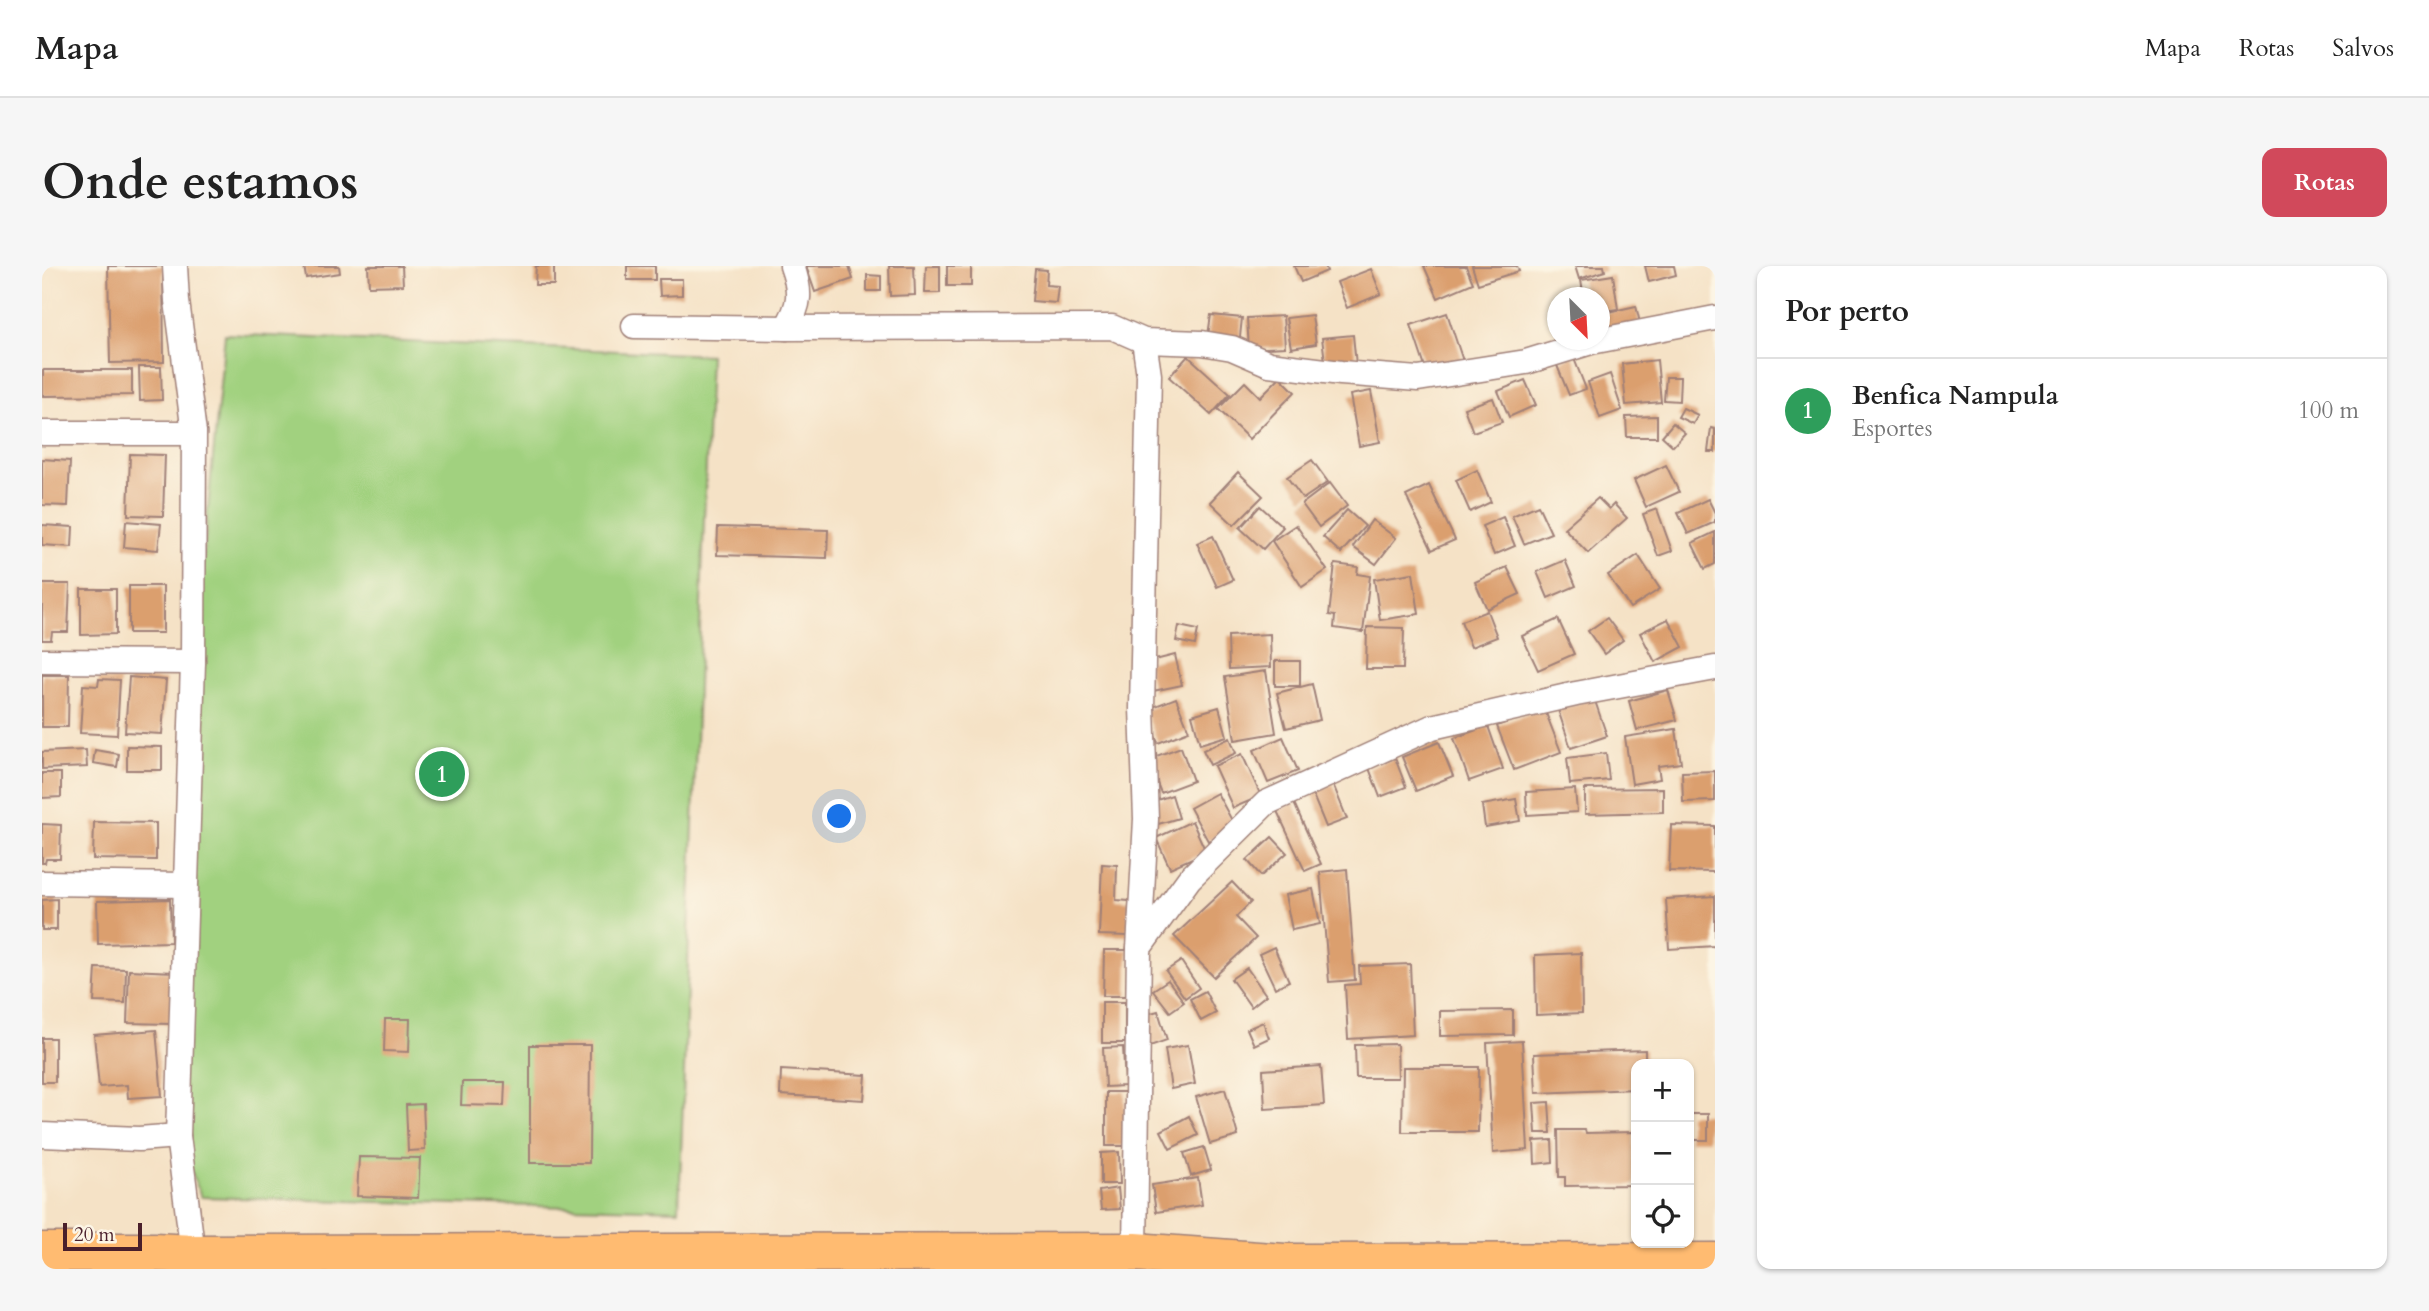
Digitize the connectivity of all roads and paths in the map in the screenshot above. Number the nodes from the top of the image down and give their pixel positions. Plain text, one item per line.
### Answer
1 (175, 266) edge
2 (792, 266) edge
3 (1715, 318) edge
4 (634, 326) dead end
5 (786, 328) junction
6 (1144, 341) junction
7 (42, 432) edge
8 (194, 433) junction
9 (42, 661) edge
10 (193, 662) junction
11 (1715, 668) edge
12 (42, 883) edge
13 (185, 885) junction
14 (1139, 948) junction
15 (42, 1135) edge
16 (178, 1136) junction
17 (42, 1252) edge
18 (1135, 1252) junction
19 (193, 1254) junction
20 (153, 1260) edge
21 (1018, 1261) edge
22 (1715, 1262) edge

1 - 8 street
2 - 5 street
3 - 6 street
4 - 5 street
5 - 6 street
6 - 14 street
7 - 8 street
8 - 10 street
9 - 10 street
10 - 13 street
11 - 14 street
12 - 13 street
13 - 16 street
14 - 18 street
15 - 16 street
16 - 19 street
17 - 20 main road
18 - 21 main road
18 - 22 main road
19 - 20 main road
19 - 21 main road

